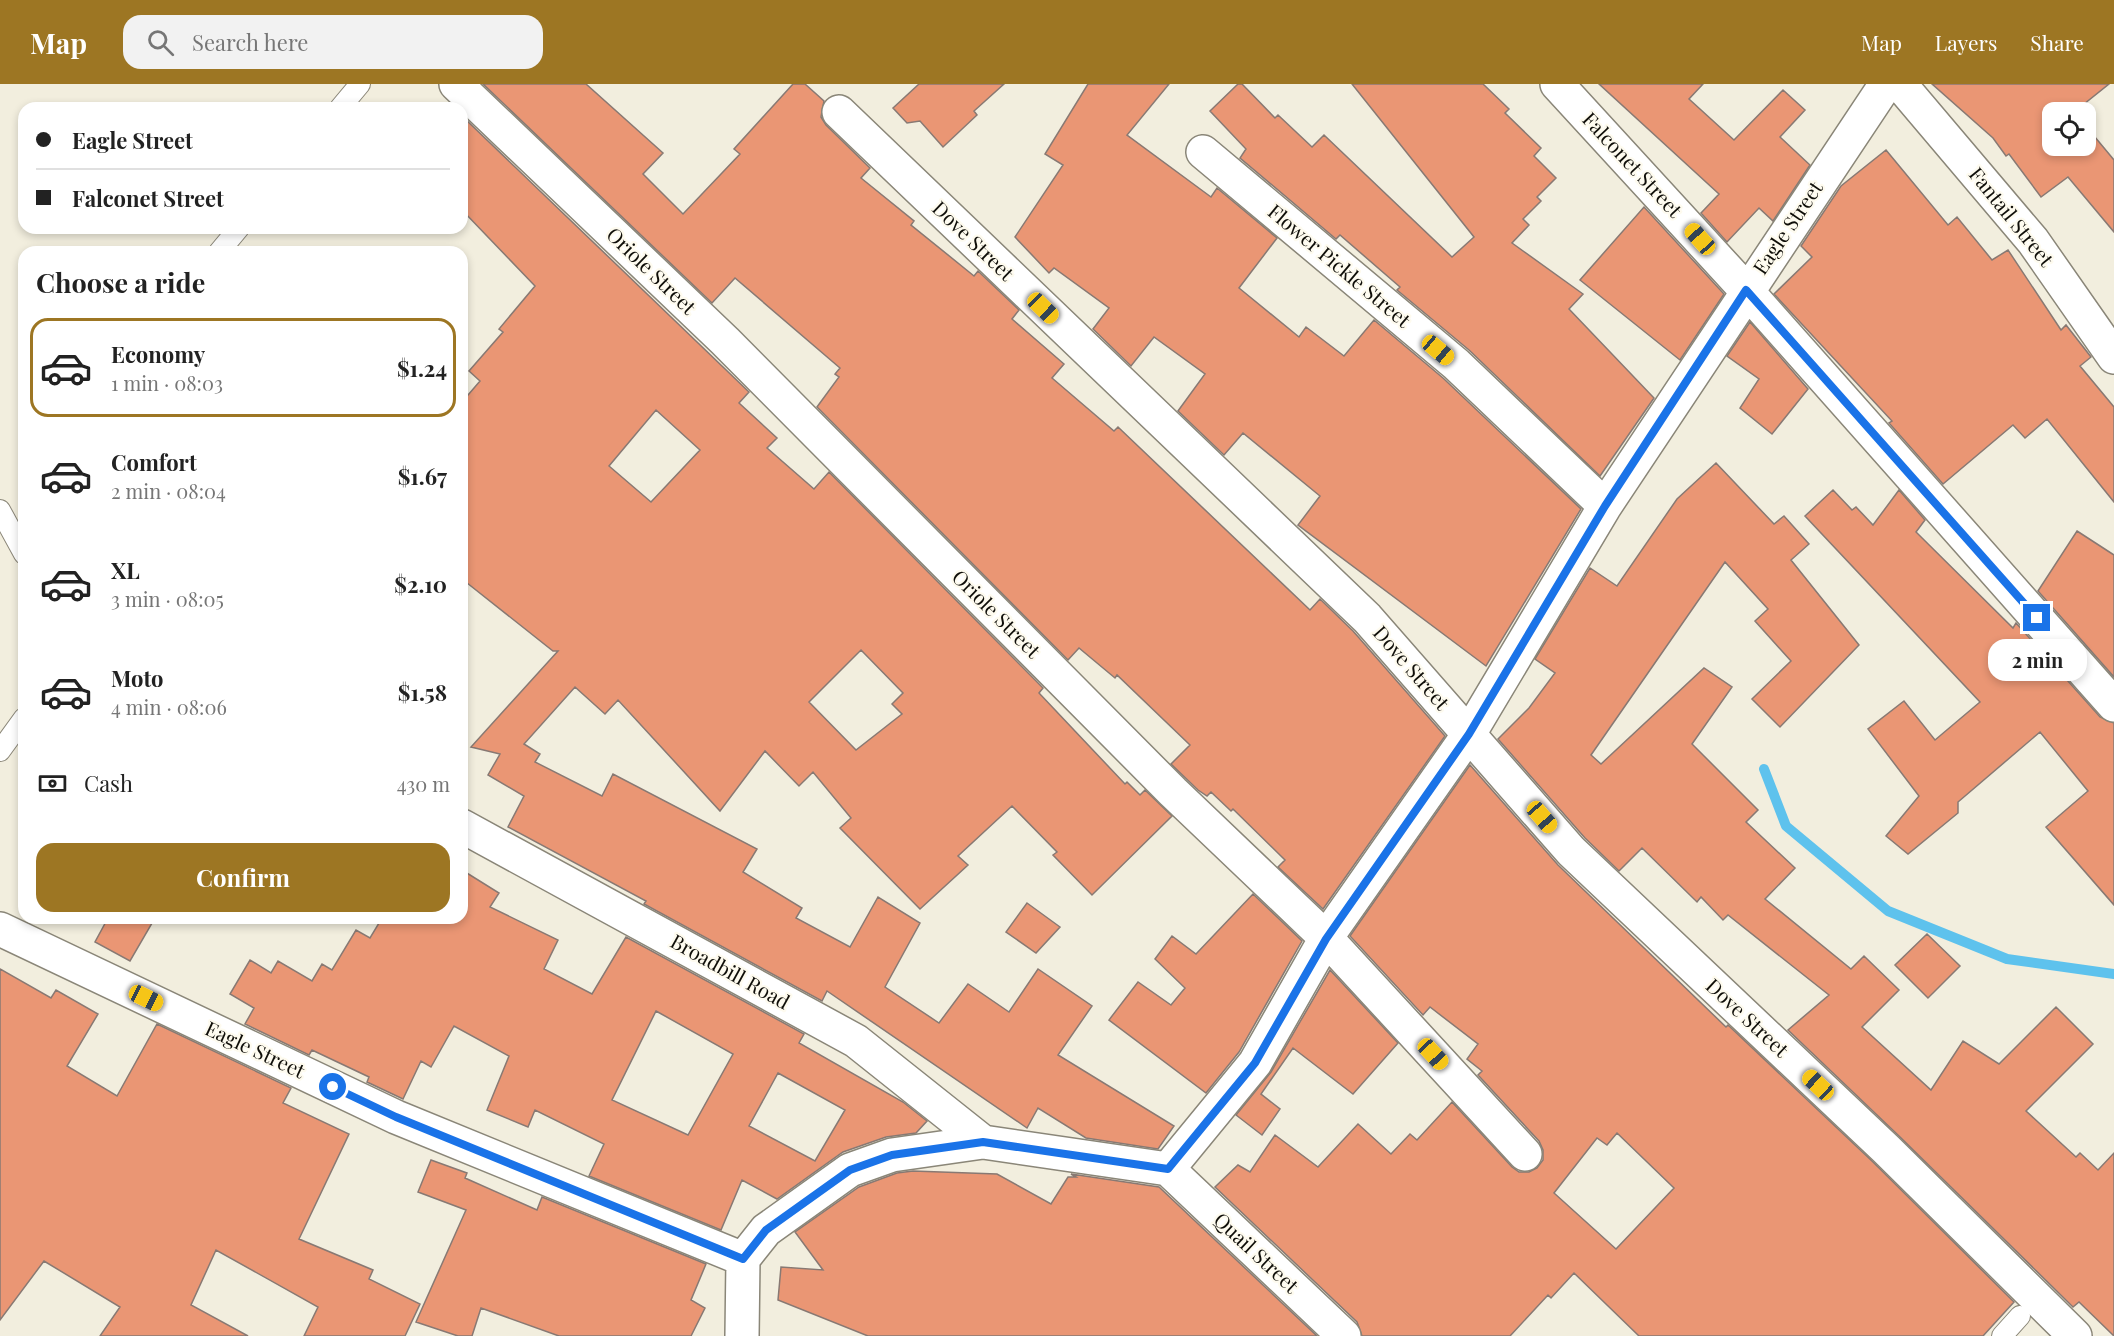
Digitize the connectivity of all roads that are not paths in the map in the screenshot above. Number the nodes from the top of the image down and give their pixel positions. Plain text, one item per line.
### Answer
1 (360, 84) edge
2 (456, 84) edge
3 (1557, 84) edge
4 (1886, 84) edge
5 (1900, 84) edge
6 (345, 102) edge
7 (839, 112) dead end
8 (1203, 152) dead end
9 (234, 234) edge
10 (224, 246) edge
11 (1746, 290) junction
12 (2114, 357) edge
13 (1605, 506) junction
14 (0, 510) edge
15 (18, 543) edge
16 (2114, 705) edge
17 (18, 726) edge
18 (1469, 734) junction
19 (0, 751) edge
20 (468, 829) edge
21 (0, 929) edge
22 (1326, 939) junction
23 (983, 1142) junction
24 (1525, 1154) dead end
25 (1168, 1169) junction
26 (743, 1259) junction
27 (2020, 1316) dead end
28 (2071, 1335) edge
29 (742, 1336) edge
30 (1344, 1336) edge
31 (2002, 1336) edge

1 - 6 lane
2 - 22 street, Oriole Street
3 - 11 street, Falconet Street
4 - 11 street, Eagle Street
5 - 12 street, Fantail Street
7 - 18 street, Dove Street
8 - 13 street, Flower Pickle Street
9 - 10 lane
11 - 13 street, Eagle Street
11 - 16 street, Falconet Street
13 - 18 street, Eagle Street
14 - 15 lane
17 - 19 lane
18 - 22 street, Eagle Street
18 - 28 street, Dove Street
20 - 23 street, Broadbill Road
21 - 26 street, Eagle Street
22 - 24 street, Oriole Street
22 - 25 street, Eagle Street
23 - 25 street
23 - 26 street
25 - 30 street, Quail Street
26 - 29 street
27 - 31 lane

